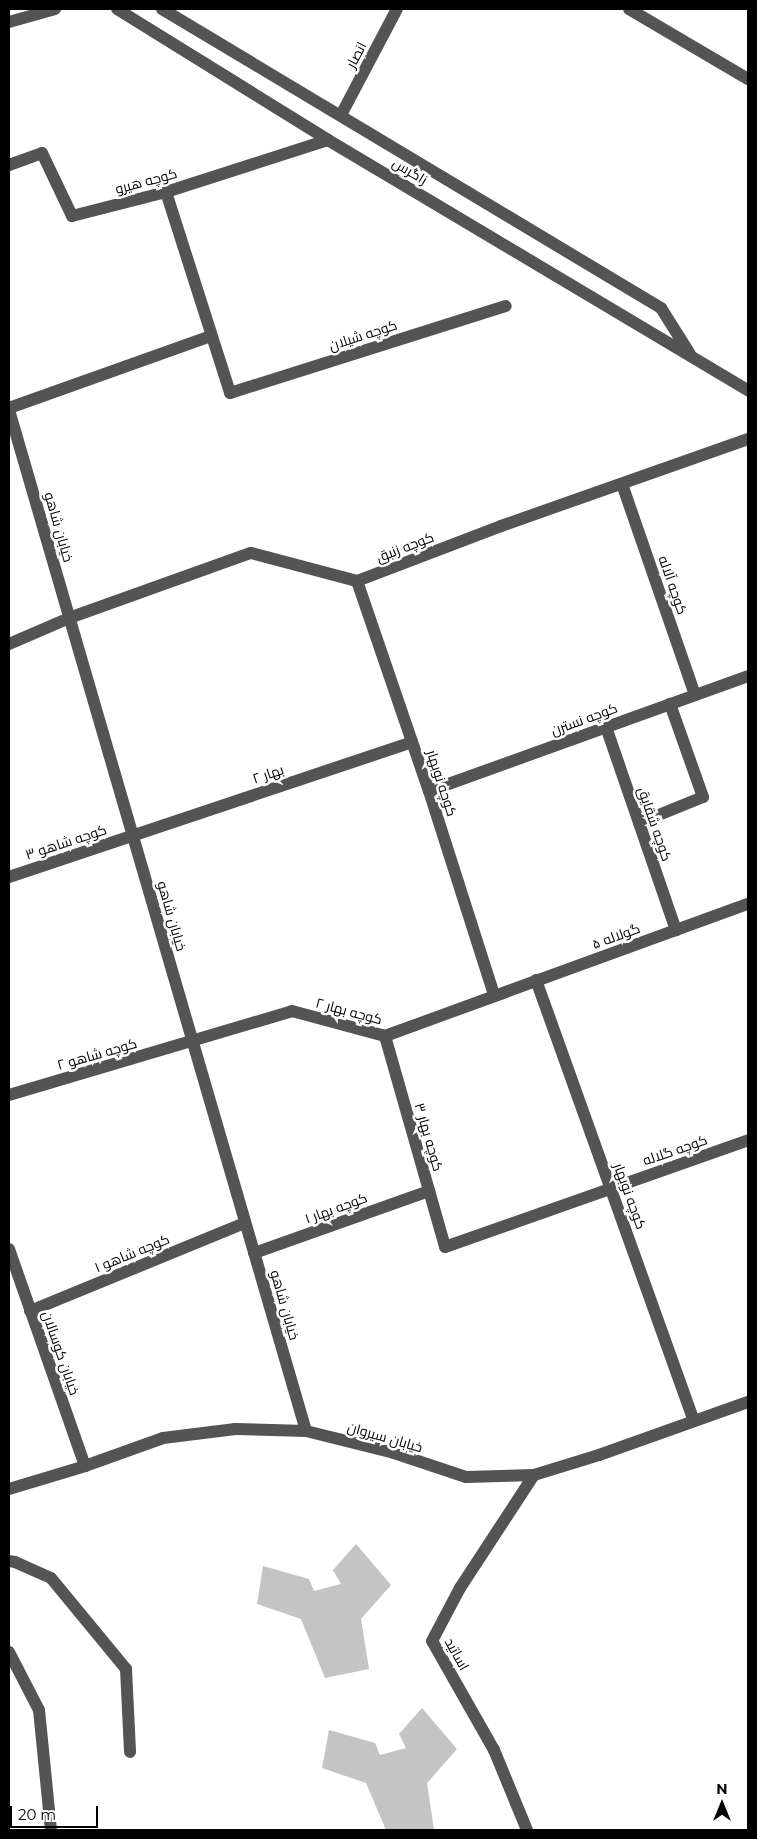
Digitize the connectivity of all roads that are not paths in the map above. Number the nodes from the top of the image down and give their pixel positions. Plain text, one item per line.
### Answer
1 (55, 9) edge
2 (117, 9) edge
3 (162, 9) edge
4 (397, 9) edge
5 (629, 9) edge
6 (9, 22) edge
7 (748, 79) edge
8 (341, 115) junction
9 (328, 140) junction
10 (9, 165) edge
11 (166, 192) junction
12 (506, 306) dead end
13 (211, 336) junction
14 (691, 356) junction
15 (747, 387) edge
16 (9, 409) edge
17 (748, 439) edge
18 (622, 484) junction
19 (357, 581) junction
20 (69, 618) junction
21 (9, 644) edge
22 (748, 676) edge
23 (695, 695) junction
24 (670, 704) junction
25 (606, 727) junction
26 (412, 742) junction
27 (429, 791) junction
28 (639, 823) junction
29 (133, 836) junction
30 (9, 877) edge
31 (748, 904) edge
32 (676, 930) junction
33 (536, 980) junction
34 (494, 995) junction
35 (385, 1036) junction
36 (193, 1042) junction
37 (9, 1095) edge
38 (748, 1140) edge
39 (611, 1188) junction
40 (429, 1191) junction
41 (245, 1223) junction
42 (9, 1249) edge
43 (254, 1253) junction
44 (30, 1311) junction
45 (748, 1402) edge
46 (694, 1422) junction
47 (306, 1431) junction
48 (85, 1466) junction
49 (534, 1475) junction
50 (9, 1489) edge
51 (9, 1561) edge
52 (9, 1652) edge
53 (130, 1752) dead end
54 (52, 1830) edge
55 (527, 1830) edge

1 - 6 street
2 - 9 street, زاگرس
3 - 8 street, زاگرس
4 - 8 street, انصار
5 - 7 street
8 - 14 street, زاگرس
9 - 11 street, کوچه هیرو
9 - 14 street, زاگرس
10 - 11 street, کوچه هیرو
11 - 13 street
12 - 13 street, کوچه شیلان
13 - 16 street
14 - 15 street, زاگرس
16 - 20 street, خیابان شاهو
17 - 18 street, کوچه زنبق
18 - 19 street, کوچه زنبق
18 - 23 street, کوچه آلاله
19 - 20 street
19 - 26 street, کوچه نوبهار
20 - 21 street
20 - 29 street, خیابان شاهو
22 - 23 street, کوچه نسترن
23 - 24 street, کوچه نسترن
24 - 25 street, کوچه نسترن
24 - 28 street
25 - 27 street, کوچه نسترن
25 - 28 street, کوچه شقایق
26 - 27 street, کوچه نوبهار
26 - 29 street, بهار ۲
27 - 34 street, کوچه نوبهار
28 - 32 street, کوچه شقایق
29 - 30 street, کوچه شاهو ۳
29 - 36 street, خیابان شاهو
31 - 32 street, گولاله ۵
32 - 33 street, گولاله ۵
33 - 34 street, گولاله ۵
33 - 39 street, کوچه نوبهار
34 - 35 street, کوچه بهار ۲
35 - 36 street, کوچه بهار ۲
35 - 40 street, کوچه بهار ۳
36 - 37 street, کوچه شاهو ۲
36 - 41 street, خیابان شاهو
38 - 39 street, کوچه گلاله
39 - 40 street, کوچه بهار ۳
39 - 46 street, کوچه نوبهار
40 - 43 street, کوچه بهار ۱
41 - 43 street, خیابان شاهو
41 - 44 street, کوچه شاهو ۱
42 - 44 street, خیابان کوسالان
43 - 47 street, خیابان شاهو
44 - 48 street, خیابان کوسالان
45 - 46 street, خیابان سیروان
46 - 49 street, خیابان سیروان
47 - 48 street, خیابان سیروان
47 - 49 street, خیابان سیروان
48 - 50 street, خیابان سیروان
49 - 55 street, اساتید
51 - 53 street
52 - 54 street

